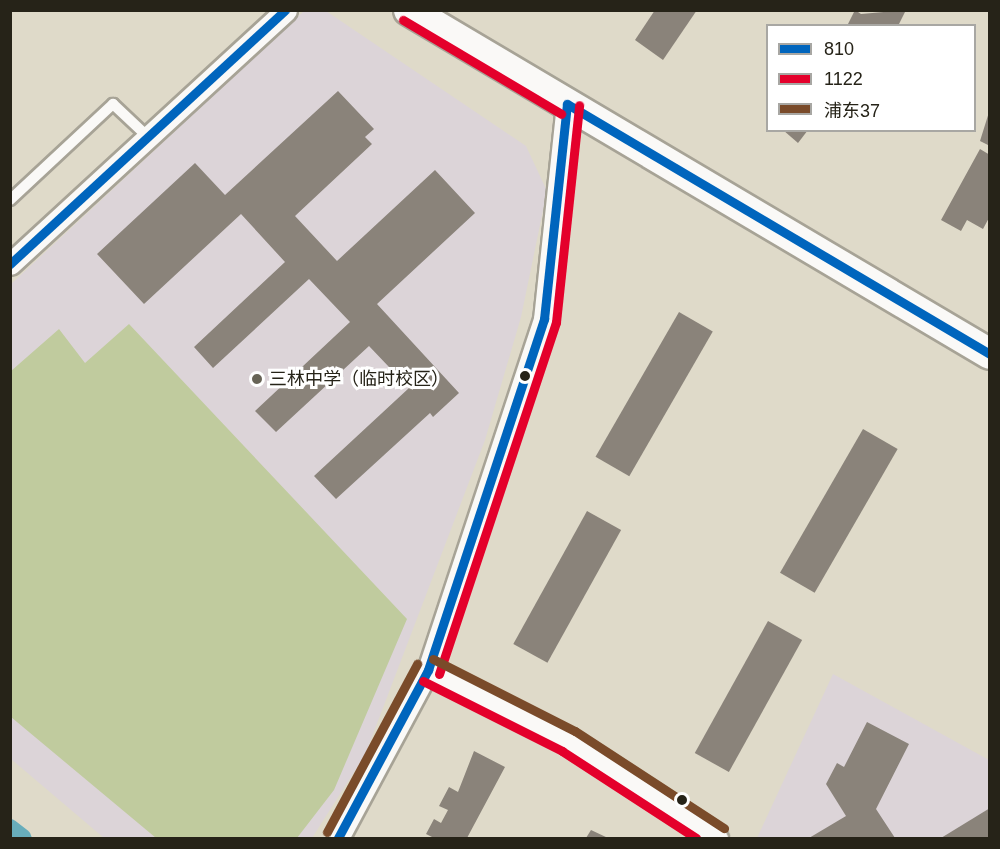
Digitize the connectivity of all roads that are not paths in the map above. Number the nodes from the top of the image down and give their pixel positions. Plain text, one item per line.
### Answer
1 (286, 10) edge
2 (409, 10) edge
3 (567, 104) junction
4 (148, 137) junction
5 (10, 200) edge
6 (10, 264) edge
7 (990, 354) edge
8 (428, 670) junction
9 (338, 838) edge
10 (717, 838) edge

1 - 4 street
2 - 3 main road
3 - 7 main road
3 - 8 street
4 - 5 lane
4 - 6 street
8 - 9 street
8 - 10 street

